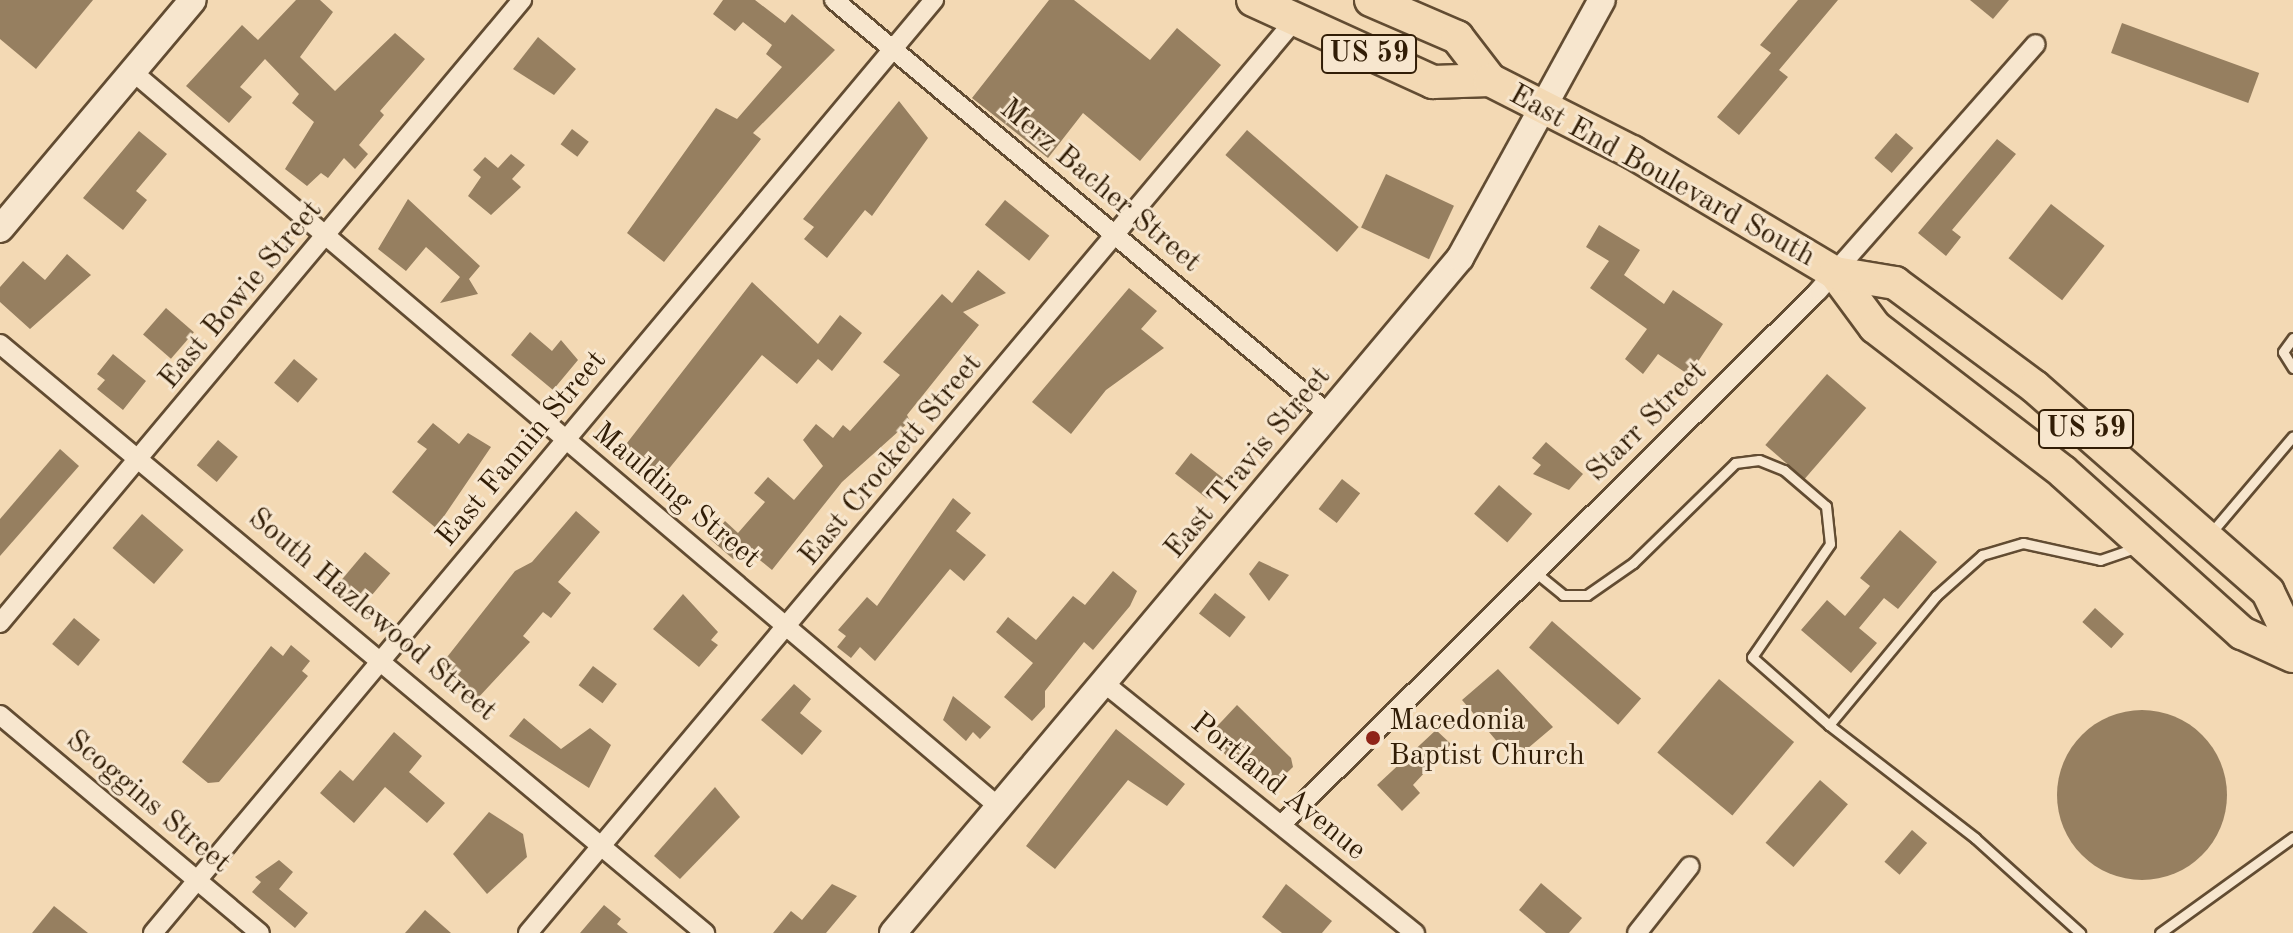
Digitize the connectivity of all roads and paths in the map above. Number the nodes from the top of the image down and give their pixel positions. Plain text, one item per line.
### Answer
1 (193, 0) edge
2 (522, 0) edge
3 (834, 0) edge
4 (934, 0) edge
5 (1253, 0) edge
6 (1371, 0) edge
7 (1602, 0) edge
8 (1294, 21) junction
9 (2036, 44) dead end
10 (894, 50) junction
11 (133, 72) junction
12 (1490, 80) junction
13 (1545, 108) junction
14 (0, 229) edge
15 (327, 237) junction
16 (1117, 237) junction
17 (1835, 273) junction
18 (2293, 338) edge
19 (0, 344) edge
20 (2293, 368) edge
21 (1330, 415) junction
22 (2293, 436) edge
23 (566, 440) junction
24 (141, 458) junction
25 (2207, 536) junction
26 (2145, 543) junction
27 (1535, 572) junction
28 (0, 623) edge
29 (787, 627) junction
30 (2293, 644) edge
31 (2293, 656) edge
32 (382, 659) junction
33 (1105, 684) junction
34 (0, 715) edge
35 (1829, 725) junction
36 (999, 807) junction
37 (1281, 825) junction
38 (2293, 837) edge
39 (602, 846) junction
40 (1690, 866) dead end
41 (197, 880) junction
42 (153, 933) edge
43 (260, 933) edge
44 (528, 933) edge
45 (705, 933) edge
46 (893, 933) edge
47 (1415, 933) edge
48 (1637, 933) edge
49 (2080, 933) edge
50 (2160, 933) edge

1 - 11 street
2 - 15 street, East Bowie Street
3 - 10 street, Merz Bacher Street
4 - 10 street, East Fannin Street
5 - 8 highway, East End Boulevard South / US 59
6 - 12 highway, East End Boulevard South
7 - 13 street, East Travis Street
8 - 12 highway, East End Boulevard South / US 59
8 - 16 street, East Crockett Street
9 - 17 street, Starr Street
10 - 16 street, Merz Bacher Street
10 - 23 street, East Fannin Street
11 - 14 street
11 - 15 street, Maulding Street
12 - 13 highway, East End Boulevard South / US 59
13 - 17 highway, East End Boulevard South / US 59
13 - 21 street, East Travis Street
15 - 23 street, Maulding Street
15 - 24 street, East Bowie Street
16 - 21 street, Merz Bacher Street
16 - 29 street, East Crockett Street
17 - 25 highway, East End Boulevard South / US 59
17 - 26 highway, East End Boulevard South / US 59
17 - 27 street, Starr Street
18 - 20 lane
19 - 24 street, South Hazlewood Street
21 - 33 street, East Travis Street
22 - 25 lane
23 - 29 street, Maulding Street
23 - 32 street, East Fannin Street
24 - 28 street, East Bowie Street
24 - 32 street, South Hazlewood Street
25 - 30 highway, East End Boulevard South / US 59
26 - 31 highway, East End Boulevard South / US 59
26 - 35 lane
27 - 35 lane
27 - 37 street, Starr Street
29 - 36 street, Maulding Street
29 - 39 street, East Crockett Street
32 - 39 street, South Hazlewood Street
32 - 41 street, East Fannin Street
33 - 36 street, East Travis Street
33 - 37 street, Portland Avenue
34 - 41 street, Scoggins Street
35 - 49 lane
36 - 46 street, East Travis Street
37 - 47 street, Portland Avenue
38 - 50 lane
39 - 44 street, East Crockett Street
39 - 45 street, South Hazlewood Street
40 - 48 street
41 - 42 street, East Fannin Street
41 - 43 street, Scoggins Street

